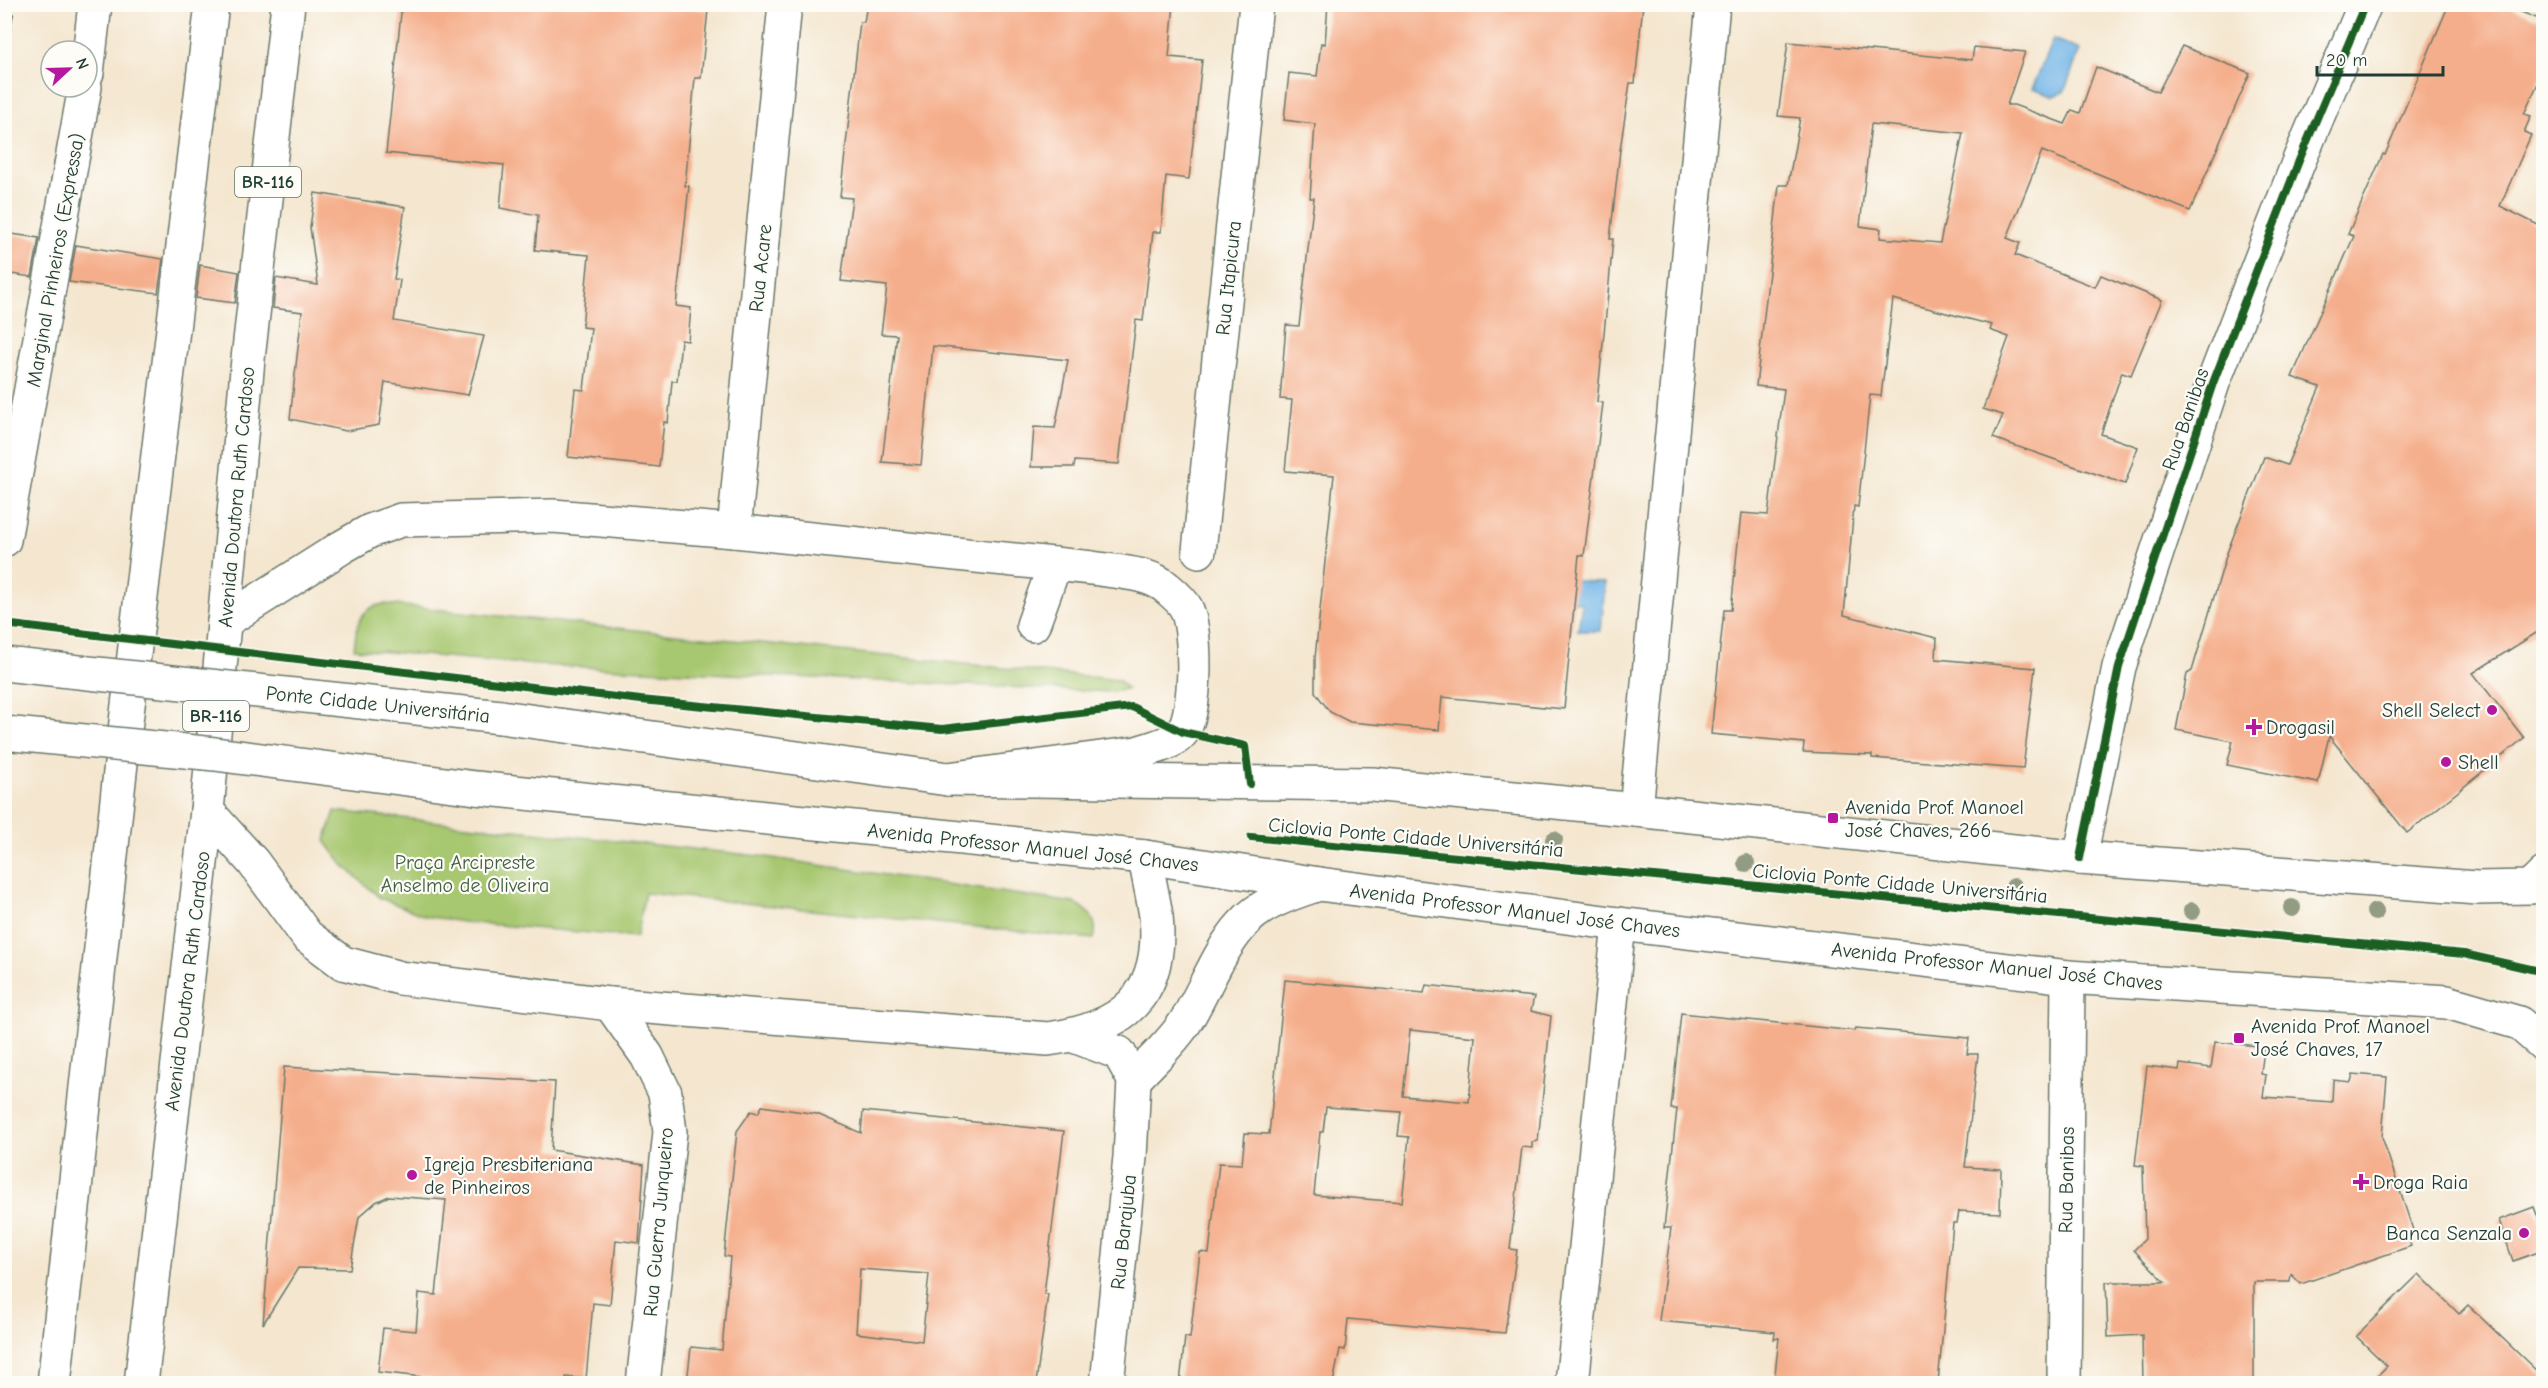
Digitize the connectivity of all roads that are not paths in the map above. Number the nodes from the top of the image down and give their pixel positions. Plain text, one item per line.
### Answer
1 (95, 4) edge
2 (212, 4) edge
3 (288, 4) edge
4 (785, 4) edge
5 (1256, 4) edge
6 (1713, 4) edge
7 (2365, 4) edge
8 (91, 39) edge
9 (83, 99) edge
10 (734, 531) junction
11 (4, 540) edge
12 (1199, 550) dead end
13 (1054, 564) junction
14 (224, 622) junction
15 (1033, 625) dead end
16 (4, 664) edge
17 (4, 734) edge
18 (948, 779) junction
19 (1636, 810) junction
20 (207, 811) junction
21 (1145, 857) junction
22 (2080, 858) junction
23 (2544, 874) edge
24 (1318, 884) junction
25 (1619, 924) junction
26 (2068, 977) junction
27 (610, 1004) junction
28 (1074, 1036) junction
29 (2544, 1046) edge
30 (1134, 1080) junction
31 (54, 1383) edge
32 (141, 1383) edge
33 (643, 1383) edge
34 (1107, 1383) edge
35 (1572, 1383) edge
36 (2064, 1383) edge

1 - 8 main road
2 - 31 main road
3 - 14 main road, Avenida Doutora Ruth Cardoso / BR-116
4 - 10 main road, Rua Acare
5 - 12 main road, Rua Itapicura
6 - 19 main road
7 - 22 main road, Rua Banibas
9 - 11 main road, Marginal Pinheiros (Expressa)
10 - 13 main road
10 - 14 main road
13 - 15 main road
13 - 18 main road
14 - 20 main road, Avenida Doutora Ruth Cardoso / BR-116
16 - 18 main road, Ponte Cidade Universitária / BR-116, bridge
17 - 21 main road, Avenida Professor Manuel José Chaves / BR-116, bridge
18 - 19 main road
19 - 22 main road
20 - 27 main road
20 - 32 main road, Avenida Doutora Ruth Cardoso
21 - 24 main road, Avenida Professor Manuel José Chaves
21 - 28 main road
22 - 23 main road
24 - 25 main road, Avenida Professor Manuel José Chaves
24 - 30 main road
25 - 26 main road, Avenida Professor Manuel José Chaves
25 - 35 main road
26 - 29 main road, Avenida Professor Manuel José Chaves
26 - 36 main road, Rua Banibas
27 - 28 main road
27 - 33 main road, Rua Guerra Junqueiro
28 - 30 main road
30 - 34 main road, Rua Barajuba

